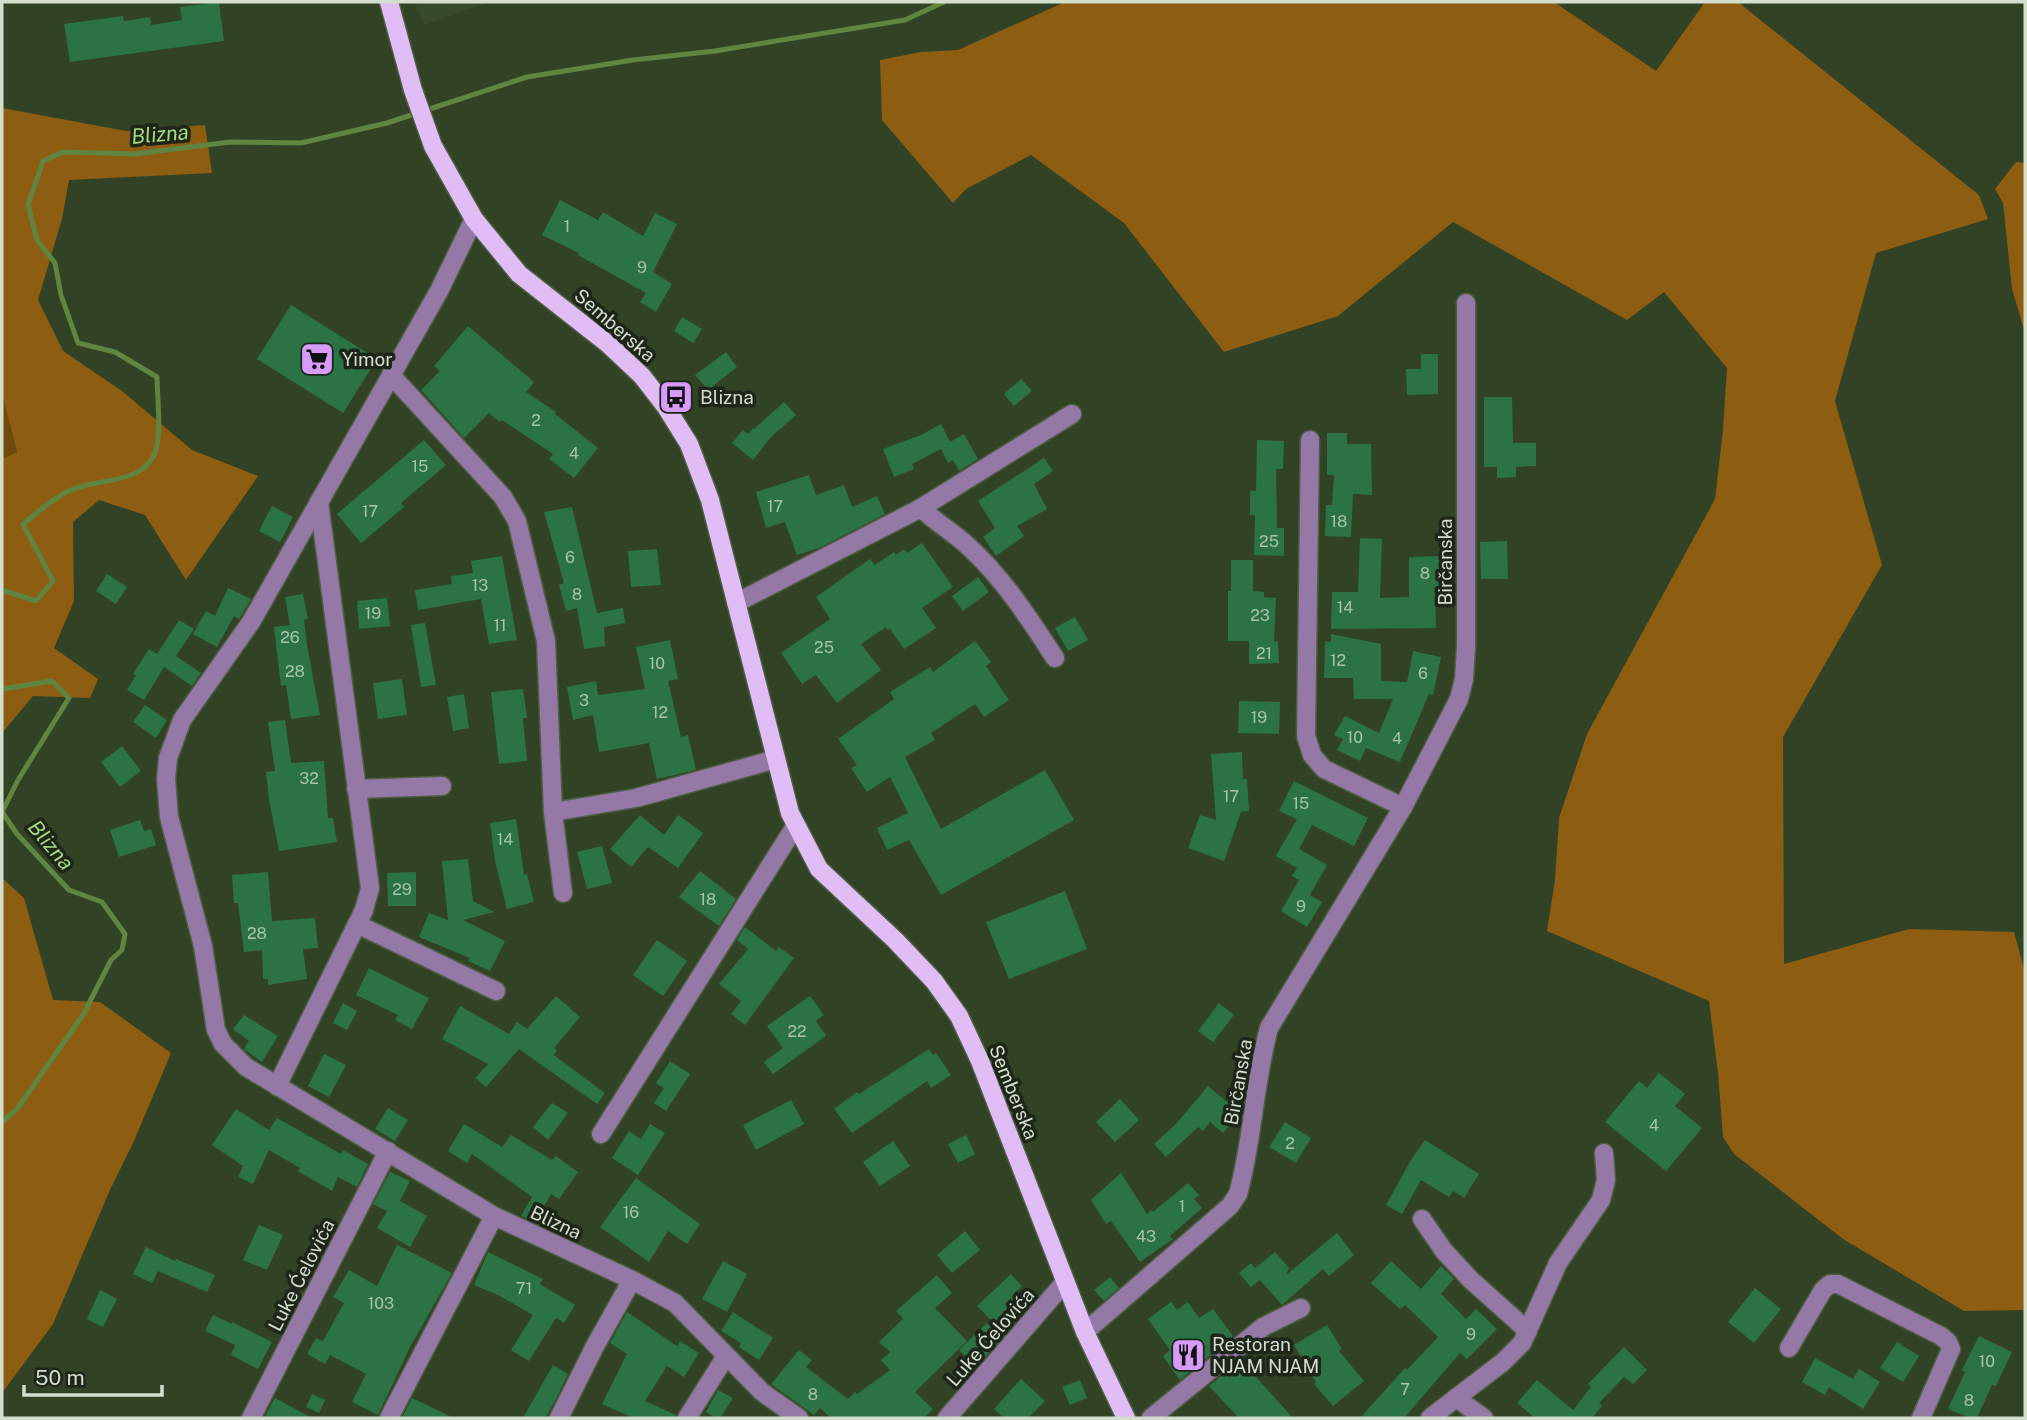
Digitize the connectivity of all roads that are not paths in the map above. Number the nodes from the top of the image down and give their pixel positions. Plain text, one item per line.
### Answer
1 (389, 2) edge
2 (474, 219) junction
3 (1466, 303) dead end
4 (391, 375) junction
5 (1072, 414) dead end
6 (1310, 440) dead end
7 (319, 499) junction
8 (921, 508) junction
9 (736, 603) junction
10 (1055, 658) dead end
11 (776, 759) junction
12 (442, 786) dead end
13 (356, 789) junction
14 (1403, 807) junction
15 (553, 812) junction
16 (796, 825) junction
17 (563, 894) dead end
18 (357, 924) junction
19 (496, 991) dead end
20 (276, 1086) junction
21 (601, 1134) dead end
22 (388, 1151) junction
23 (1604, 1153) dead end
24 (494, 1216) junction
25 (1422, 1219) dead end
26 (632, 1280) junction
27 (1065, 1282) junction
28 (1301, 1308) dead end
29 (1528, 1331) junction
30 (1084, 1332) junction
31 (1789, 1348) dead end
32 (726, 1356) junction
33 (1456, 1398) junction
34 (251, 1418) edge
35 (389, 1418) edge
36 (559, 1418) edge
37 (687, 1418) edge
38 (799, 1418) edge
39 (947, 1418) edge
40 (1126, 1418) edge
41 (1151, 1418) edge
42 (1430, 1418) edge
43 (1484, 1418) edge
44 (1921, 1418) edge

1 - 2 main road, Semberska
2 - 4 street, Blizna
2 - 9 main road, Semberska
3 - 14 street, Birčanska
4 - 7 street, Blizna
4 - 15 street
5 - 8 street
6 - 14 street
7 - 13 street
7 - 20 street, Blizna
8 - 9 street
8 - 10 street
9 - 11 main road, Semberska
11 - 15 street
11 - 16 main road, Semberska
12 - 13 street
13 - 18 street
14 - 30 street, Birčanska
15 - 17 street
16 - 21 street
16 - 27 main road, Semberska
18 - 19 street
18 - 20 street
20 - 22 street, Blizna
22 - 24 street, Blizna
22 - 34 street, Luke Ćelovića
23 - 29 street
24 - 26 street, Blizna
24 - 35 street
25 - 29 street
26 - 32 street, Blizna
26 - 36 street
27 - 30 main road, Semberska
27 - 39 street, Luke Ćelovića
28 - 41 street
29 - 33 street
30 - 40 main road, Semberska
31 - 44 street
32 - 37 street
32 - 38 street, Blizna
33 - 42 street
33 - 43 street

